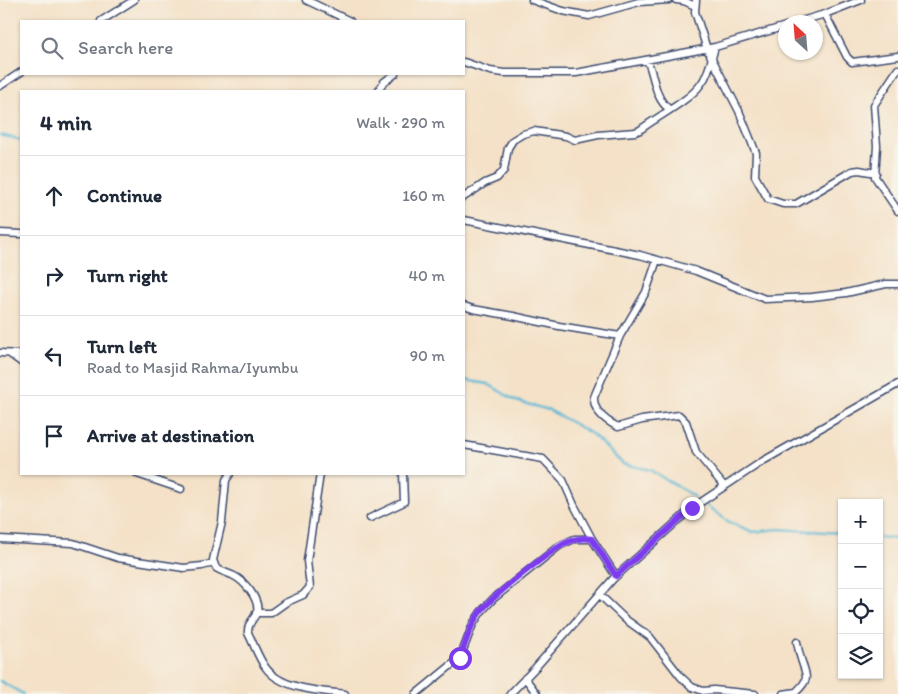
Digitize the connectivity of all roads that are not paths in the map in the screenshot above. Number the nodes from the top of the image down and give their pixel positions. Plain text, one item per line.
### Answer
1 (134, 0) edge
2 (306, 0) edge
3 (532, 0) edge
4 (669, 0) edge
5 (676, 0) edge
6 (861, 0) edge
7 (696, 3) edge
8 (826, 14) junction
9 (822, 15) edge
10 (103, 20) edge
11 (348, 20) edge
12 (778, 28) edge
13 (715, 47) junction
14 (707, 49) junction
15 (898, 56) edge
16 (712, 58) junction
17 (647, 60) junction
18 (465, 62) edge
19 (898, 70) edge
20 (20, 73) edge
21 (394, 75) edge
22 (0, 86) edge
23 (379, 90) edge
24 (669, 109) junction
25 (876, 173) junction
26 (465, 196) edge
27 (898, 211) edge
28 (465, 220) edge
29 (0, 233) edge
30 (20, 234) edge
31 (657, 260) junction
32 (898, 284) edge
33 (465, 306) edge
34 (620, 336) junction
35 (0, 353) edge
36 (9, 354) junction
37 (20, 354) edge
38 (20, 361) edge
39 (898, 384) edge
40 (465, 445) edge
41 (141, 475) edge
42 (229, 475) edge
43 (320, 475) edge
44 (403, 475) edge
45 (724, 486) junction
46 (181, 489) dead end
47 (370, 518) dead end
48 (0, 539) edge
49 (592, 539) junction
50 (214, 563) junction
51 (616, 576) junction
52 (600, 595) junction
53 (256, 613) junction
54 (797, 642) dead end
55 (525, 678) junction
56 (345, 694) edge
57 (416, 694) edge
58 (510, 694) edge
59 (537, 694) edge
60 (755, 694) edge
61 (783, 694) edge

1 - 10 street
2 - 11 street
3 - 4 street
5 - 7 street
6 - 8 street
7 - 14 street
8 - 9 street
8 - 15 street
12 - 13 street
13 - 14 street
13 - 16 street
14 - 16 street
14 - 17 street
16 - 24 street
16 - 25 street
17 - 18 street
17 - 24 street
19 - 25 street
20 - 22 street
21 - 23 street
24 - 26 street
25 - 27 street
28 - 31 street
29 - 30 street
31 - 32 street
31 - 34 street
33 - 34 street
34 - 45 street
35 - 36 street
36 - 37 street
36 - 38 street
39 - 45 street
40 - 49 street
41 - 46 street
42 - 50 street
43 - 53 street
44 - 47 street
45 - 51 street
48 - 50 street
49 - 51 street
49 - 57 street
50 - 53 street
51 - 52 street
52 - 55 street
52 - 60 street
53 - 56 street
54 - 61 street
55 - 58 street
55 - 59 street

